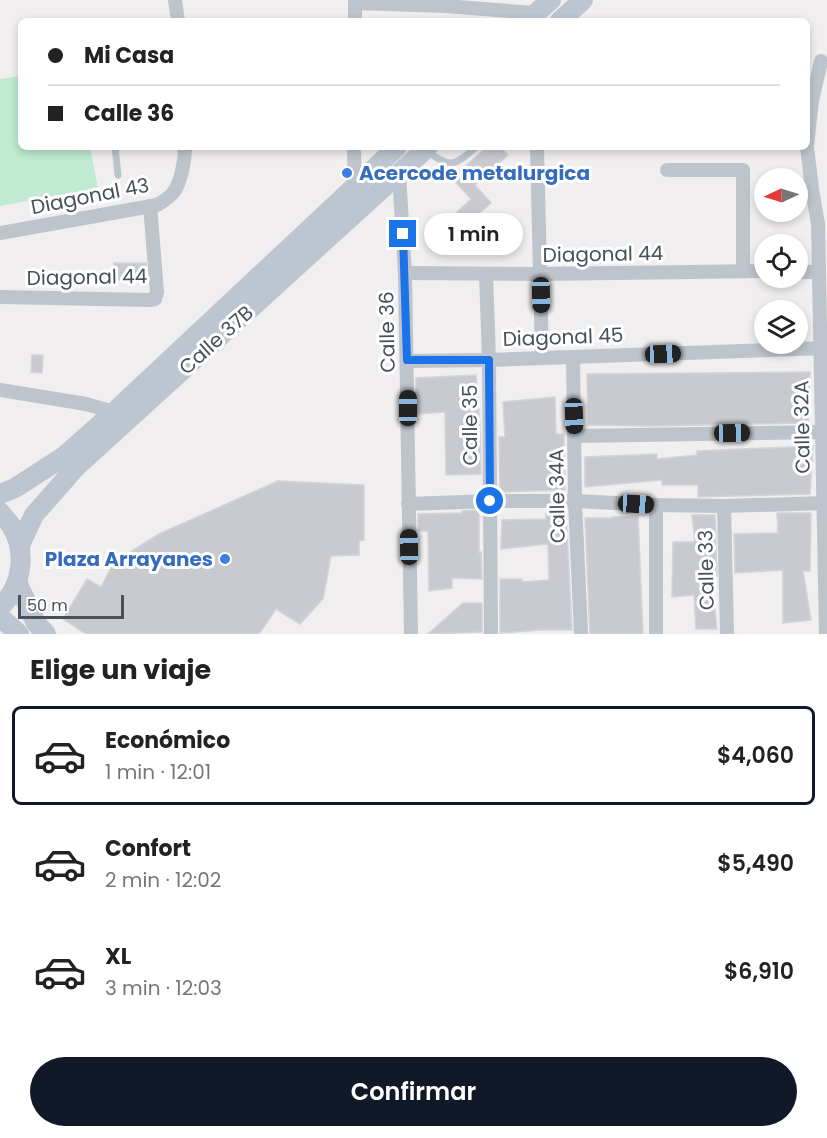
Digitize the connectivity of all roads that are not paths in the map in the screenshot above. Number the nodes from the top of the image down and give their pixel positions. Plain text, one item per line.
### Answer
1 (175, 0) edge
2 (551, 0) edge
3 (583, 0) edge
4 (355, 1) edge
5 (445, 3) edge
6 (533, 14) edge
7 (178, 18) edge
8 (355, 18) edge
9 (564, 18) edge
10 (818, 60) edge
11 (810, 119) edge
12 (115, 150) edge
13 (185, 150) edge
14 (354, 150) edge
15 (394, 150) edge
16 (425, 150) edge
17 (429, 150) edge
18 (472, 150) edge
19 (537, 150) edge
20 (807, 150) edge
21 (667, 170) dead end
22 (399, 174) junction
23 (118, 175) dead end
24 (355, 187) junction
25 (150, 207) junction
26 (822, 224) edge
27 (0, 232) edge
28 (743, 270) junction
29 (754, 270) edge
30 (808, 272) edge
31 (819, 272) junction
32 (405, 273) junction
33 (486, 274) junction
34 (540, 274) junction
35 (0, 297) edge
36 (824, 348) edge
37 (542, 357) junction
38 (573, 357) junction
39 (407, 360) junction
40 (489, 360) junction
41 (0, 390) edge
42 (114, 412) junction
43 (822, 432) junction
44 (575, 436) junction
45 (0, 494) edge
46 (490, 501) junction
47 (576, 501) junction
48 (825, 503) edge
49 (408, 504) junction
50 (656, 505) junction
51 (724, 506) junction
52 (0, 512) edge
53 (20, 545) junction
54 (17, 582) junction
55 (0, 607) edge
56 (0, 617) edge
57 (19, 634) edge
58 (46, 634) edge
59 (411, 634) edge
60 (491, 634) edge
61 (581, 634) edge
62 (656, 634) edge
63 (728, 634) edge
64 (826, 634) edge

1 - 7 street
2 - 6 main road
3 - 9 main road
4 - 5 street
4 - 8 street
5 - 6 street
10 - 11 street, Calle 32A
12 - 23 lane
13 - 25 street, Diagonal 43
14 - 24 street
15 - 24 main road, Calle 37B
16 - 22 main road, Calle 37B
17 - 18 lane
19 - 34 street
20 - 26 street, Calle 32A
21 - 28 street
22 - 32 street, Calle 36
22 - 53 main road, Calle 37B
24 - 42 main road, Calle 37B
25 - 27 street, Diagonal 43
25 - 35 street, Diagonal 44
26 - 31 street, Calle 32A
28 - 29 street, Diagonal 44
28 - 34 street, Diagonal 44
30 - 31 street
31 - 36 street, Calle 32A
32 - 33 street, Diagonal 44
32 - 39 street, Calle 36
33 - 34 street, Diagonal 44
33 - 40 street, Calle 35
34 - 37 street
36 - 38 street, Diagonal 45
36 - 43 street, Calle 32A
37 - 38 street, Diagonal 45
37 - 40 street, Diagonal 45
38 - 44 street, Calle 34A
39 - 40 street, Diagonal 45
39 - 49 street, Calle 36
40 - 46 street, Calle 35
41 - 42 street
42 - 45 main road, Calle 37B
43 - 44 street
43 - 48 street, Calle 32A
44 - 47 street, Calle 34A
46 - 47 street
46 - 49 street
46 - 60 street, Calle 35
47 - 50 street
47 - 61 street, Calle 34A
48 - 51 street
48 - 64 street, Calle 32A
49 - 59 street, Calle 36
50 - 51 street
50 - 62 street
51 - 63 street, Calle 33
52 - 53 main road
53 - 54 main road
54 - 55 main road
54 - 58 main road
56 - 57 main road

